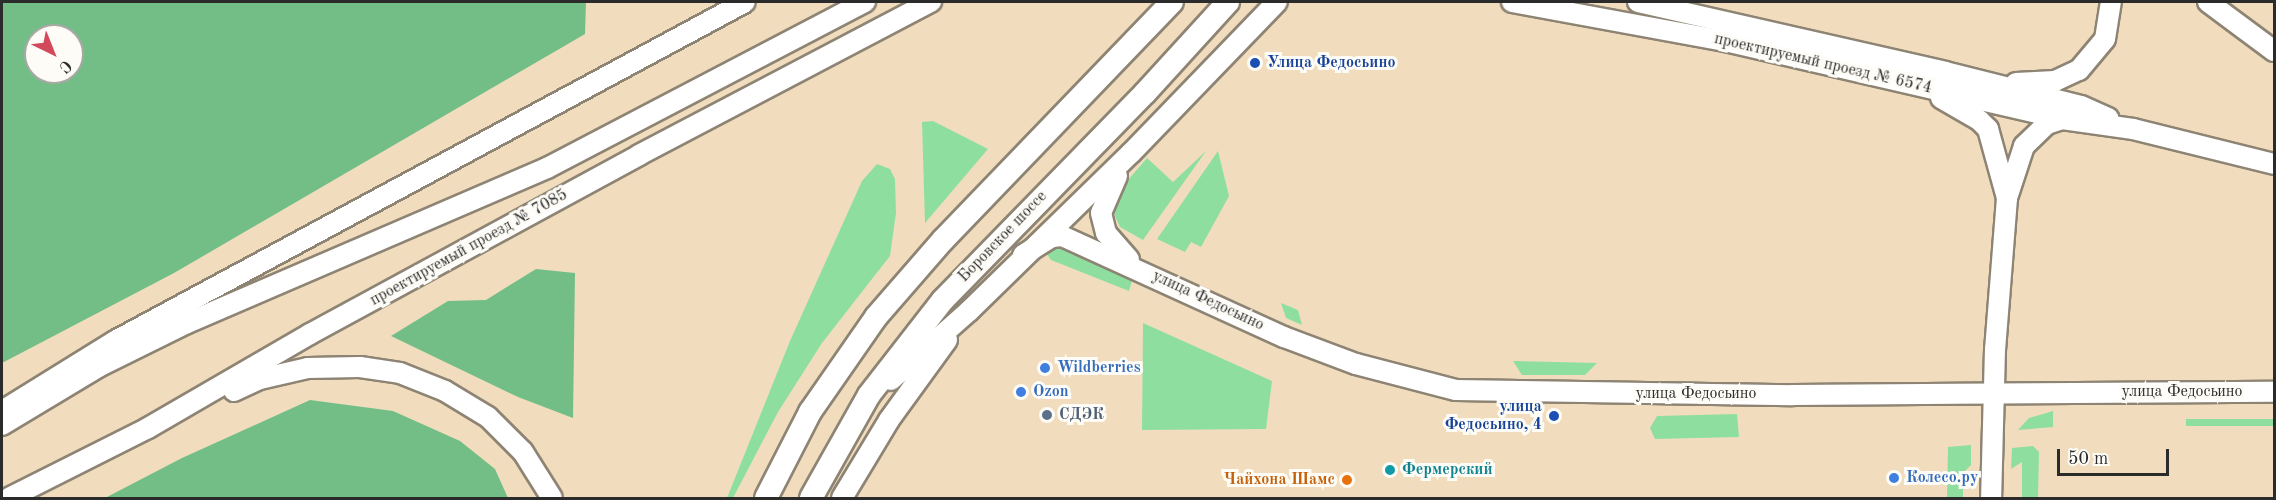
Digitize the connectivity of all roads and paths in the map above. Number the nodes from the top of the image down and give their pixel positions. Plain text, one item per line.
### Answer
1 (745, 2) edge
2 (865, 2) edge
3 (931, 2) edge
4 (1165, 2) edge
5 (1172, 2) edge
6 (1228, 2) edge
7 (1278, 2) edge
8 (1512, 2) edge
9 (1638, 2) edge
10 (2111, 2) edge
11 (2208, 2) edge
12 (2274, 51) edge
13 (1114, 64) junction
14 (1989, 83) junction
15 (1914, 85) junction
16 (2062, 119) junction
17 (2133, 129) junction
18 (1131, 153) junction
19 (2274, 164) edge
20 (2007, 198) junction
21 (1023, 255) junction
22 (1140, 269) junction
23 (969, 312) junction
24 (1994, 392) junction
25 (2274, 392) edge
26 (2, 411) edge
27 (2, 425) edge
28 (148, 428) junction
29 (846, 432) junction
30 (9, 498) edge
31 (552, 498) edge
32 (766, 498) edge
33 (811, 498) edge
34 (842, 498) edge
35 (1991, 498) edge

1 - 26 main road
2 - 27 main road, проектируемый проезд № 7085
3 - 28 main road, проектируемый проезд № 7085
4 - 13 main road
5 - 13 main road
6 - 29 main road, Боровское шоссе
7 - 18 main road
8 - 15 main road, проектируемый проезд № 6574
9 - 14 main road, проектируемый проезд № 6574
10 - 14 main road
11 - 12 main road
13 - 32 main road
14 - 17 main road, проектируемый проезд № 6574
15 - 16 main road, проектируемый проезд № 6574
15 - 20 main road
16 - 17 main road, проектируемый проезд № 6574
16 - 20 main road
17 - 19 main road, проектируемый проезд № 6574
18 - 21 main road
18 - 22 main road
20 - 24 main road
21 - 22 main road, улица Федосьино
21 - 23 main road
22 - 24 main road, улица Федосьино
23 - 29 main road
23 - 34 main road
24 - 25 main road, улица Федосьино
24 - 35 main road
28 - 30 main road, проектируемый проезд № 7085
28 - 31 main road
29 - 33 main road, Боровское шоссе

